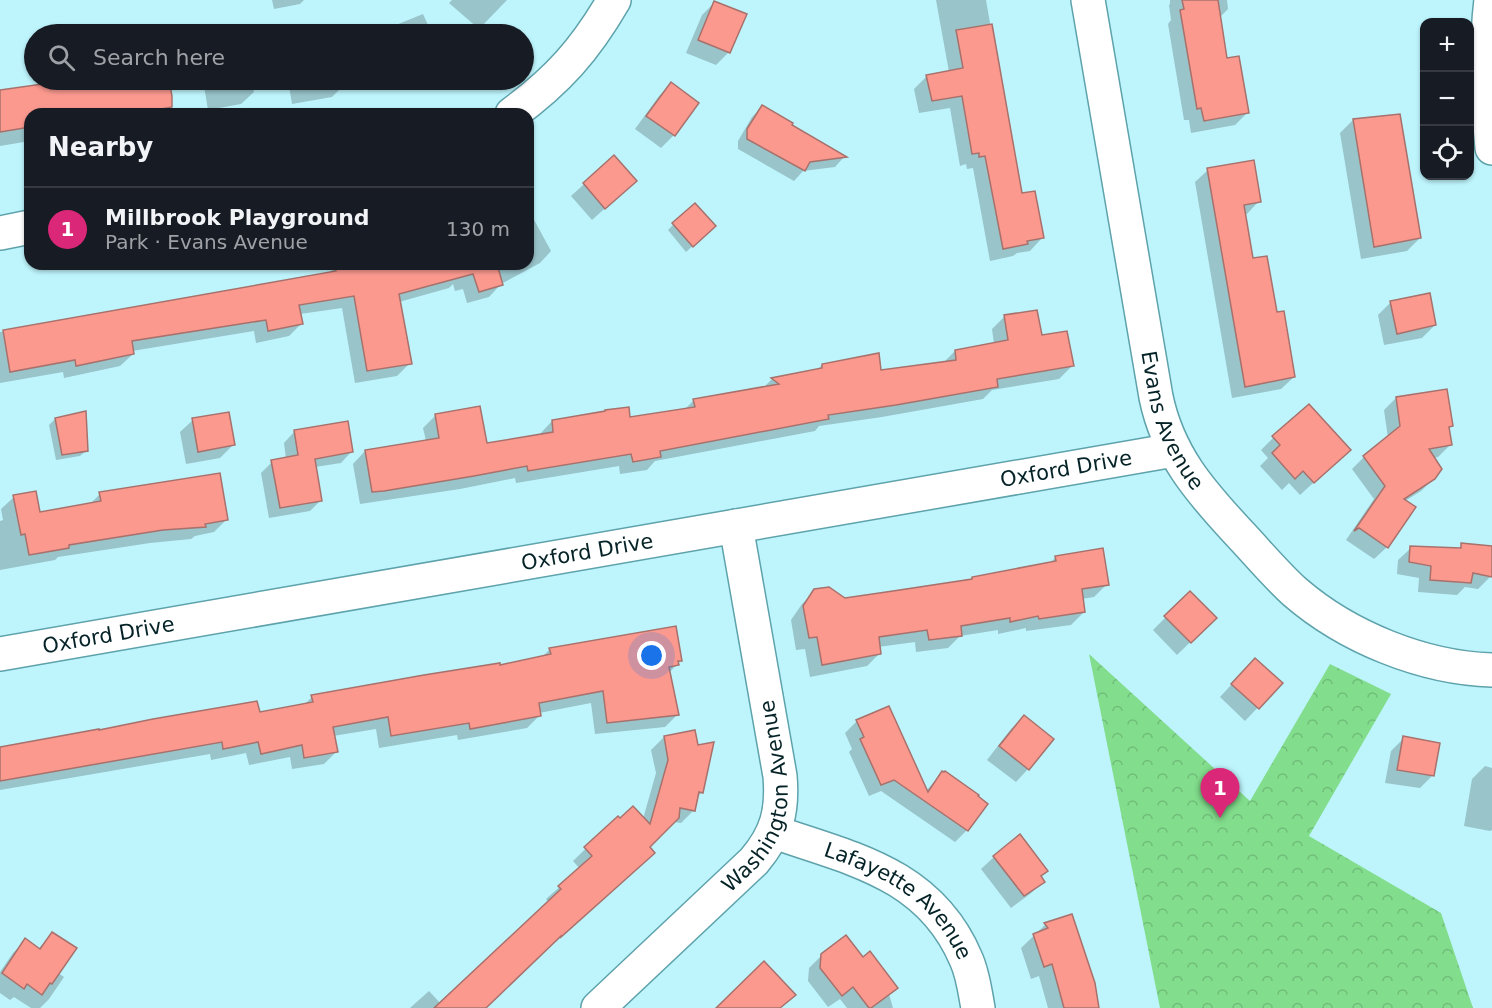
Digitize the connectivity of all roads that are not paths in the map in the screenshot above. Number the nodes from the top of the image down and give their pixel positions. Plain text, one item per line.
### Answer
1 (614, 0) edge
2 (1088, 0) edge
3 (1491, 0) edge
4 (520, 108) edge
5 (1492, 148) edge
6 (24, 228) edge
7 (0, 233) edge
8 (1174, 450) junction
9 (736, 526) junction
10 (0, 654) edge
11 (1492, 670) edge
12 (774, 832) junction
13 (598, 1008) edge
14 (978, 1008) edge

1 - 4 street
2 - 8 street, Evans Avenue
3 - 5 street
6 - 7 street
8 - 9 street, Oxford Drive
8 - 11 street, Evans Avenue
9 - 10 street, Oxford Drive
9 - 12 street, Washington Avenue
12 - 13 street, Washington Avenue
12 - 14 street, Lafayette Avenue

